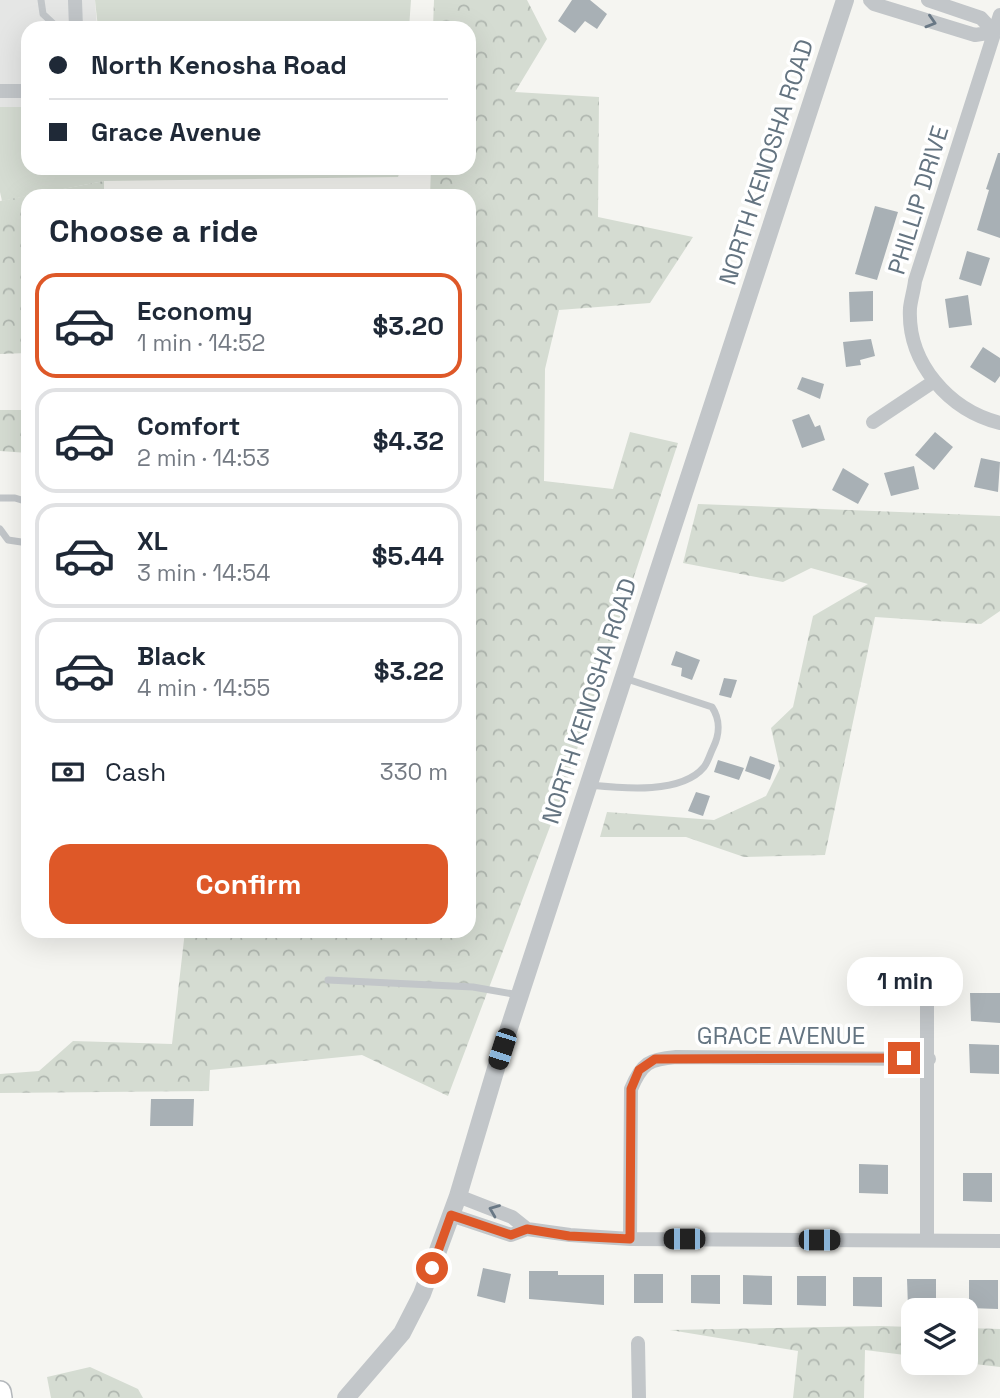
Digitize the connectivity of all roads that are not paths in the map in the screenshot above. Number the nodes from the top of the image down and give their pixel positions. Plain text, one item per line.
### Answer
1 (41, 0) edge
2 (75, 0) edge
3 (845, 0) edge
4 (870, 0) edge
5 (928, 0) edge
6 (1000, 15) edge
7 (50, 21) edge
8 (76, 21) edge
9 (994, 32) junction
10 (0, 91) edge
11 (21, 91) edge
12 (933, 382) junction
13 (873, 422) dead end
14 (1000, 423) edge
15 (0, 498) edge
16 (21, 500) edge
17 (0, 529) edge
18 (21, 542) edge
19 (622, 677) junction
20 (587, 785) junction
21 (328, 980) dead end
22 (927, 982) dead end
23 (520, 996) junction
24 (929, 1059) junction
25 (458, 1196) junction
26 (451, 1215) junction
27 (527, 1229) junction
28 (630, 1239) junction
29 (927, 1240) junction
30 (1000, 1241) edge
31 (638, 1343) dead end
32 (0, 1392) edge
33 (1, 1398) edge
34 (346, 1398) edge
35 (639, 1398) edge

1 - 7 lane
2 - 8 street
3 - 19 street, NORTH KENOSHA ROAD
4 -> 9 street
5 - 9 street
6 - 9 street, PHILLIP DRIVE
9 - 12 street, PHILLIP DRIVE
10 - 11 street
12 - 13 street
12 - 14 street, PHILLIP DRIVE
15 - 16 lane
17 - 18 lane
19 - 20 street, NORTH KENOSHA ROAD
19 - 20 lane
20 - 23 street, NORTH KENOSHA ROAD
21 - 23 lane
22 - 24 street
23 - 25 street, NORTH KENOSHA ROAD
24 - 28 street, GRACE AVENUE
24 - 29 street
25 - 26 street, NORTH KENOSHA ROAD
27 -> 25 street
26 - 27 street
26 - 34 street, NORTH KENOSHA ROAD
27 - 28 street
28 - 29 street
29 - 30 street
31 - 35 street
32 - 33 main road

